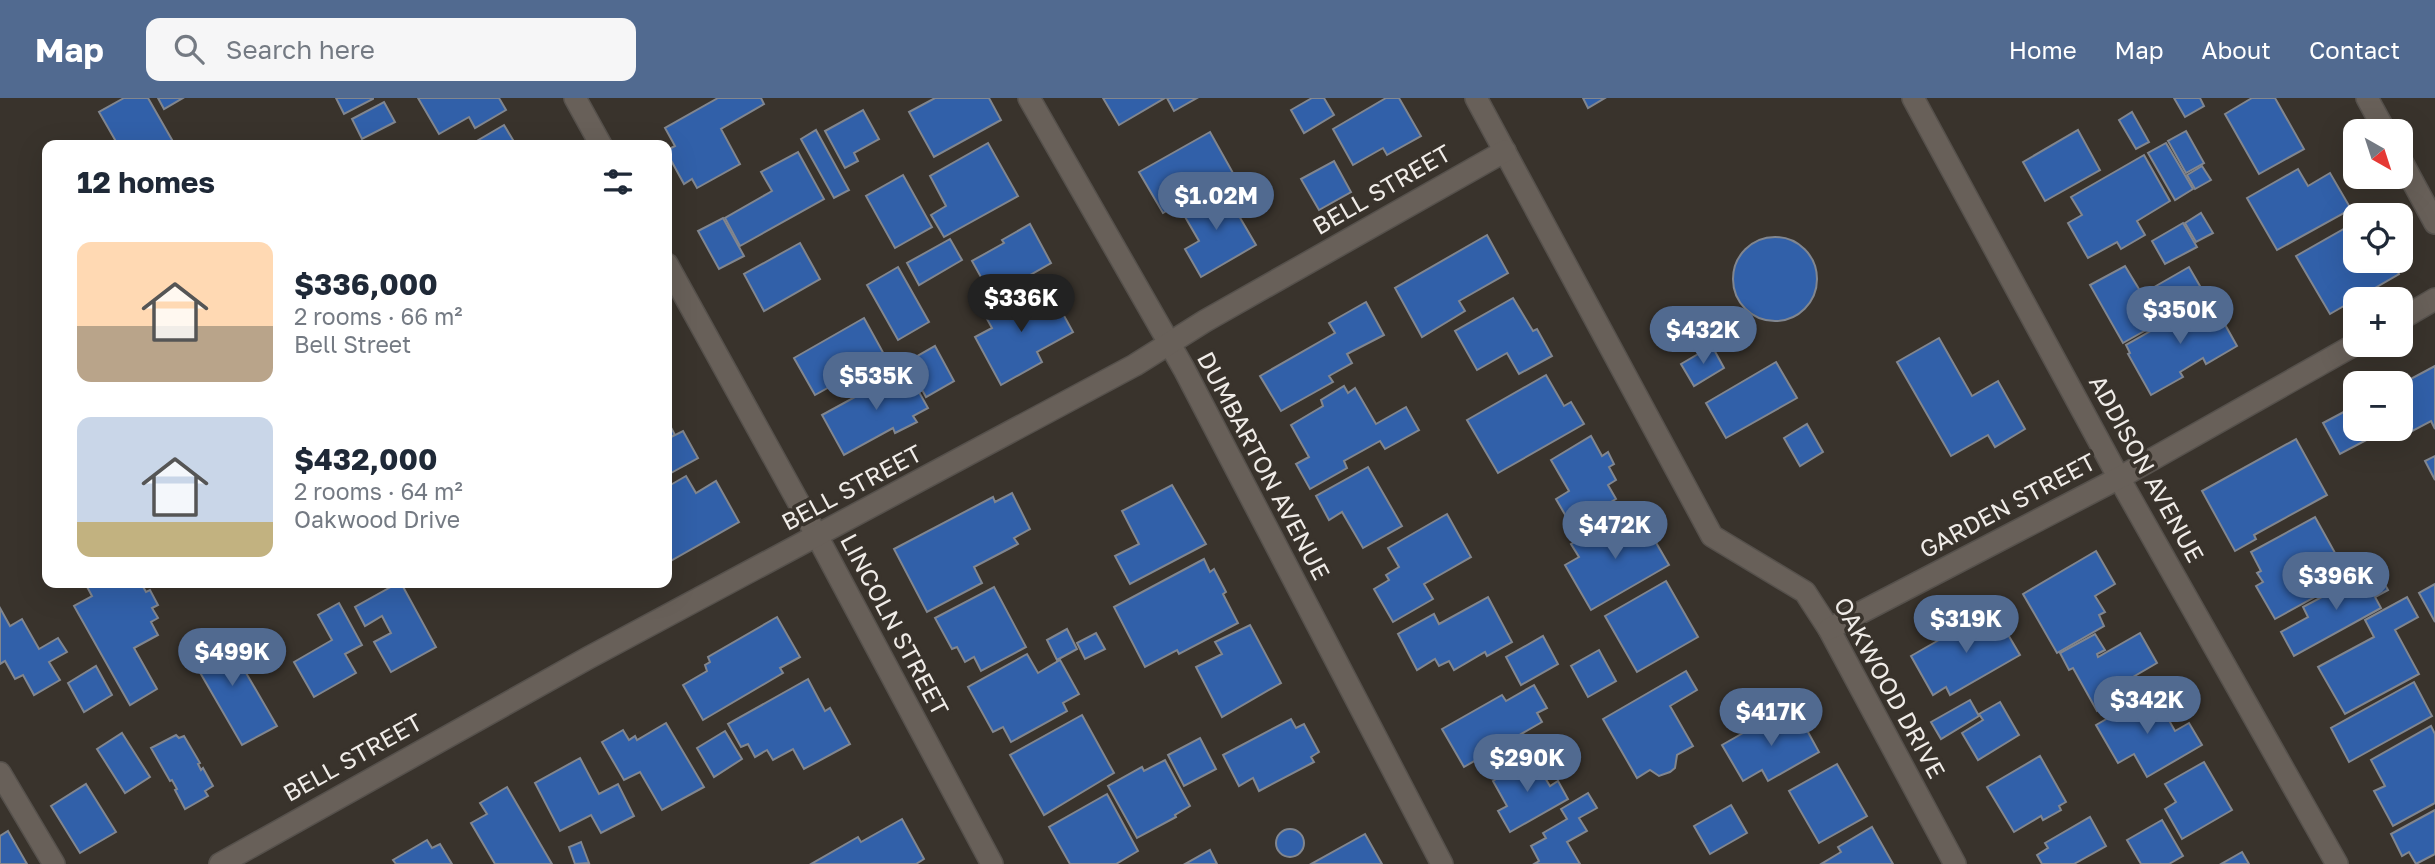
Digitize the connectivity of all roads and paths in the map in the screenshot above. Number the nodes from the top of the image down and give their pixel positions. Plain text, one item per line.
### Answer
1 (575, 98) edge
2 (1029, 98) edge
3 (1476, 98) edge
4 (1913, 98) edge
5 (2367, 98) edge
6 (2378, 119) edge
7 (598, 140) edge
8 (1505, 151) junction
9 (2413, 182) edge
10 (2435, 223) edge
11 (672, 273) edge
12 (2435, 299) edge
13 (2413, 312) edge
14 (1168, 344) junction
15 (2343, 351) edge
16 (2119, 478) junction
17 (817, 536) junction
18 (1829, 629) junction
19 (0, 773) edge
20 (54, 864) edge
21 (220, 864) edge
22 (992, 864) edge
23 (1442, 864) edge
24 (1955, 864) edge
25 (2337, 864) edge

1 - 7 street
2 - 14 street, DUMBARTON AVENUE
3 - 8 street, OAKWOOD DRIVE
4 - 16 street, ADDISON AVENUE
5 - 6 street
8 - 14 street, BELL STREET
8 - 18 street, OAKWOOD DRIVE
9 - 10 street
11 - 17 street, LINCOLN STREET
12 - 13 street
14 - 17 street, BELL STREET
14 - 23 street, DUMBARTON AVENUE
15 - 16 street, GARDEN STREET
16 - 18 street, GARDEN STREET
16 - 25 street, ADDISON AVENUE
17 - 21 street, BELL STREET
17 - 22 street, LINCOLN STREET
18 - 24 street, OAKWOOD DRIVE
19 - 20 street

